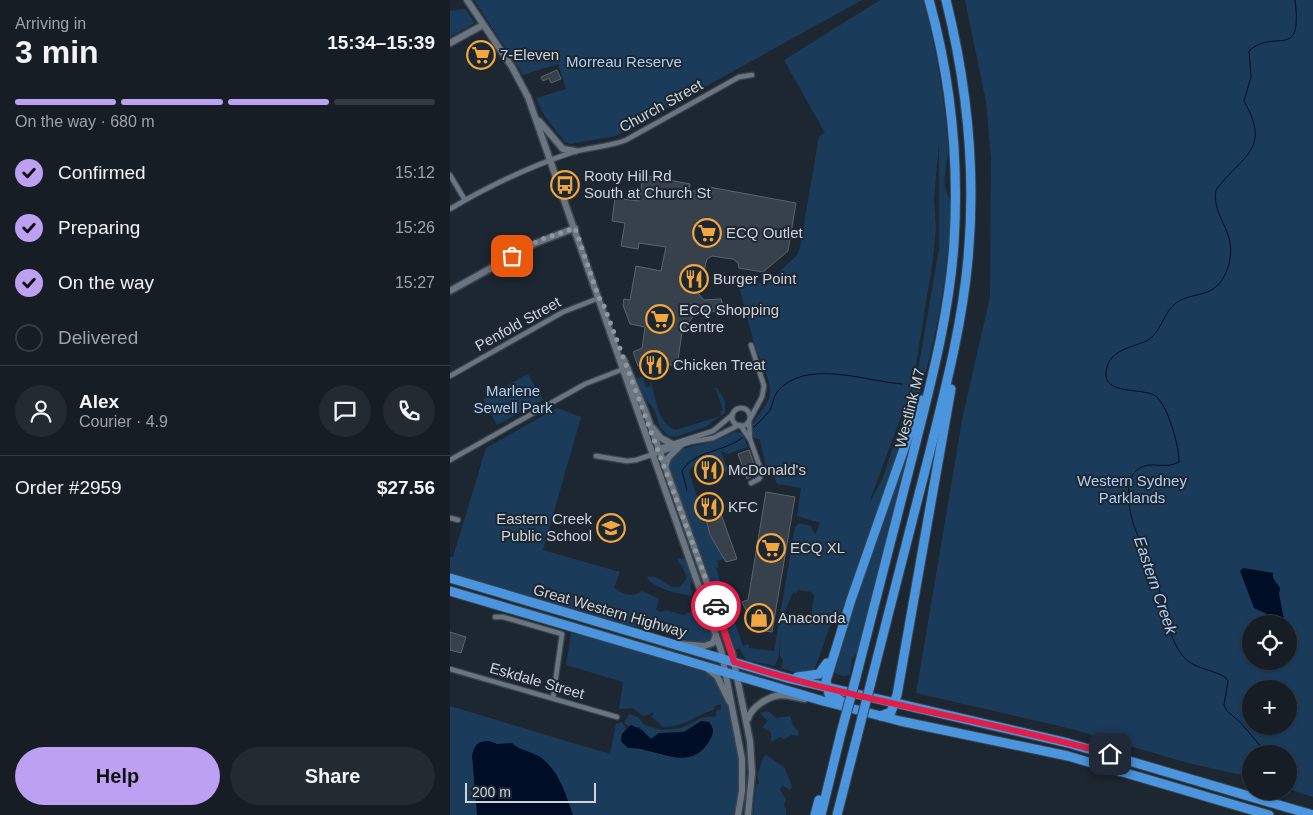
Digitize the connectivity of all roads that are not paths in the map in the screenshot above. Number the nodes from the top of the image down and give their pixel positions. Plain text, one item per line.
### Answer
1 (467, 0) edge
2 (929, 0) edge
3 (946, 0) edge
4 (483, 25) junction
5 (450, 43) edge
6 (752, 75) dead end
7 (536, 118) junction
8 (575, 152) junction
9 (551, 160) junction
10 (450, 175) edge
11 (465, 200) junction
12 (450, 209) edge
13 (575, 228) junction
14 (450, 291) edge
15 (599, 298) junction
16 (957, 337) junction
17 (751, 344) dead end
18 (937, 358) junction
19 (625, 369) junction
20 (450, 376) edge
21 (755, 406) junction
22 (744, 409) junction
23 (732, 415) junction
24 (749, 420) junction
25 (649, 423) junction
26 (740, 426) junction
27 (750, 439) junction
28 (672, 444) junction
29 (682, 445) junction
30 (657, 452) junction
31 (596, 456) dead end
32 (450, 460) edge
33 (665, 467) junction
34 (751, 482) dead end
35 (450, 518) edge
36 (458, 520) dead end
37 (450, 578) edge
38 (450, 591) edge
39 (912, 614) junction
40 (495, 617) dead end
41 (716, 635) junction
42 (838, 641) junction
43 (672, 643) junction
44 (722, 659) junction
45 (734, 662) junction
46 (694, 663) junction
47 (450, 669) edge
48 (726, 673) junction
49 (738, 676) junction
50 (787, 678) junction
51 (826, 688) junction
52 (552, 698) junction
53 (824, 701) junction
54 (895, 704) junction
55 (906, 706) junction
56 (857, 710) junction
57 (734, 714) junction
58 (878, 716) junction
59 (617, 717) dead end
60 (747, 721) junction
61 (838, 749) junction
62 (738, 815) edge
63 (748, 815) edge
64 (815, 815) edge
65 (821, 815) edge
66 (837, 815) edge
67 (1268, 815) edge
68 (1313, 815) edge

1 - 4 main road
2 - 18 highway, Westlink M7
3 - 16 highway, Westlink M7
4 - 5 main road
4 - 7 main road
6 - 8 street, Church Street
7 - 8 main road
7 - 9 main road
8 - 9 street, Church Street
9 - 11 street, Church Street
9 - 13 main road
10 - 11 street
11 - 12 street, Church Street
13 - 14 main road
13 - 15 main road
15 - 19 main road
15 - 20 street, Penfold Street
16 - 39 highway
16 - 66 highway, Westlink M7, bridge
17 - 21 street
18 - 42 highway
18 - 61 highway, Westlink M7, bridge
19 - 25 main road
19 - 30 main road
19 - 32 street
21 - 22 street
21 - 24 street
22 - 23 street
22 - 24 street
23 - 26 street
23 - 28 street
24 - 26 street
24 - 27 street
25 - 28 main road
25 - 30 main road
26 - 27 street
26 - 29 street
27 - 34 street
28 - 30 street
29 - 30 street
29 - 33 main road
30 - 31 street
30 - 33 main road
30 - 41 main road
33 - 45 main road
35 - 36 street
37 - 43 highway, Great Western Highway
38 - 46 highway, Great Western Highway
39 - 54 highway
39 - 55 highway
40 - 52 street
41 - 43 main road
41 - 44 main road
42 - 50 highway
42 - 51 highway
43 - 44 highway, Great Western Highway
44 - 45 highway, Great Western Highway
44 - 48 main road
45 - 49 main road
45 - 50 highway, Great Western Highway
46 - 48 highway, Great Western Highway
46 - 57 main road
47 - 52 street, Eskdale Street
48 - 49 highway, Great Western Highway
48 - 57 main road
49 - 53 highway, Great Western Highway
49 - 60 main road
50 - 51 highway, Great Western Highway
51 - 54 highway, Great Western Highway
51 - 56 highway
52 - 59 street, Eskdale Street
53 - 56 highway, Great Western Highway
53 - 60 main road
54 - 55 highway, Great Western Highway
54 - 58 highway
55 - 68 highway, Great Western Highway
56 - 58 highway, Great Western Highway
57 - 62 main road
58 - 67 highway, Great Western Highway
60 - 63 main road
61 - 64 highway
61 - 65 highway, Westlink M7

